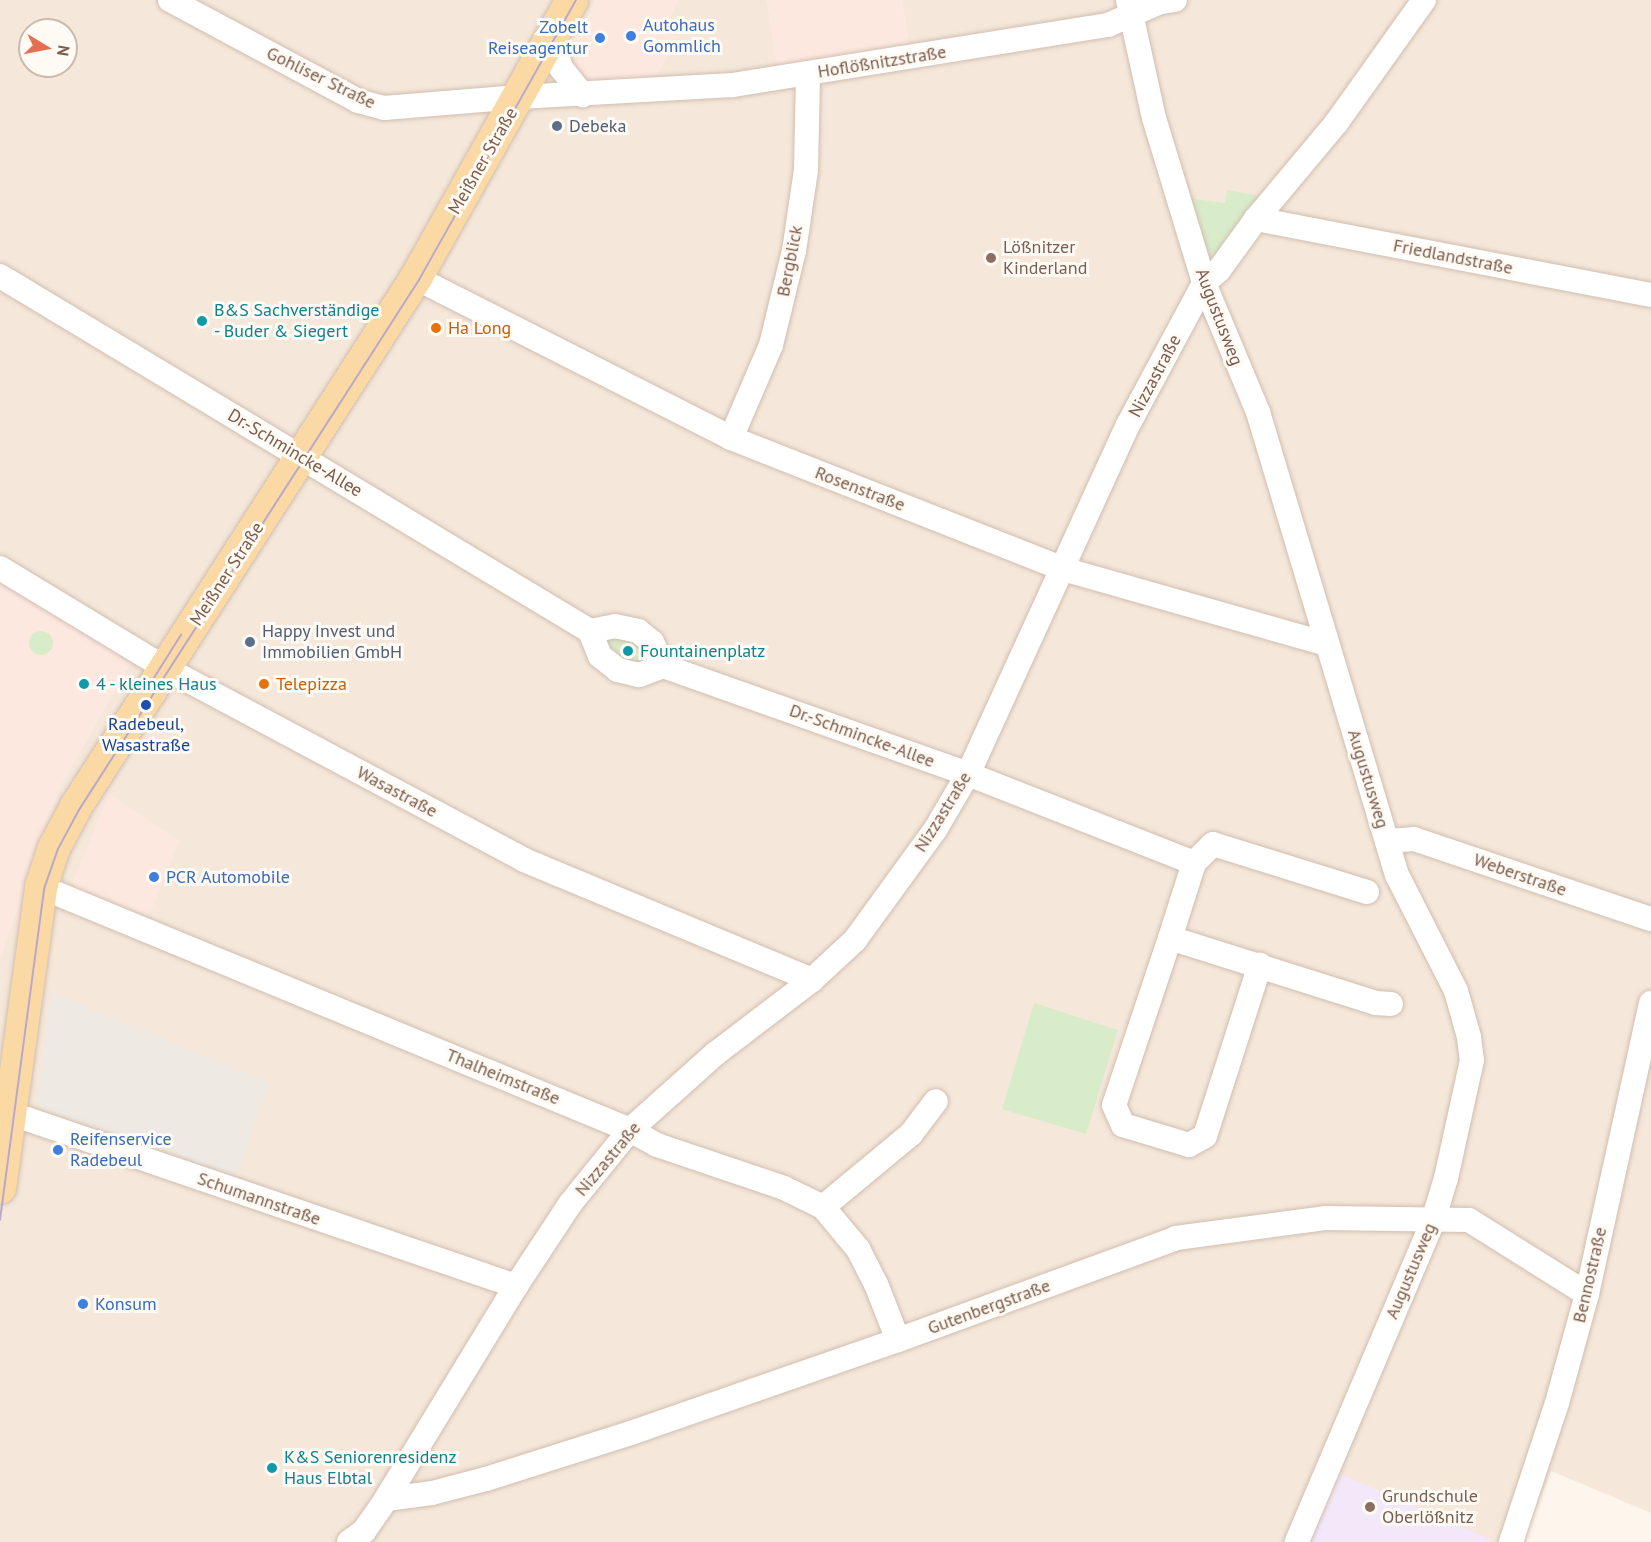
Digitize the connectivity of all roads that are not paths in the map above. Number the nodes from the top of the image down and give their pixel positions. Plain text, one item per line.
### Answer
1 (170, 0) edge
2 (572, 0) edge
3 (1175, 0) edge
4 (1424, 0) edge
5 (1130, 6) edge
6 (551, 37) junction
7 (808, 74) junction
8 (583, 94) junction
9 (519, 97) junction
10 (1256, 219) junction
11 (0, 276) edge
12 (416, 278) junction
13 (1203, 283) junction
14 (1651, 295) edge
15 (730, 438) junction
16 (302, 458) junction
17 (0, 568) edge
18 (1063, 568) junction
19 (590, 631) junction
20 (1326, 644) junction
21 (663, 666) junction
22 (165, 668) junction
23 (968, 774) junction
24 (1387, 841) junction
25 (1194, 863) junction
26 (41, 887) junction
27 (1367, 892) dead end
28 (1651, 919) edge
29 (1170, 938) junction
30 (1260, 965) junction
31 (812, 980) junction
32 (1651, 1003) edge
33 (1391, 1004) dead end
34 (936, 1101) dead end
35 (5, 1116) edge
36 (630, 1130) junction
37 (0, 1188) edge
38 (823, 1207) junction
39 (1433, 1221) junction
40 (516, 1286) junction
41 (1587, 1294) junction
42 (898, 1340) junction
43 (386, 1499) junction
44 (349, 1542) edge
45 (1297, 1542) edge
46 (1511, 1542) edge

1 - 9 street, Gohliser Straße
2 - 6 main road, Meißner Straße
3 - 5 street, Hoflößnitzstraße
4 - 10 street, Nizzastraße
5 - 7 street, Hoflößnitzstraße
5 - 13 street, Augustusweg
6 - 8 street
6 - 9 main road, Meißner Straße
7 - 8 street, Hoflößnitzstraße
7 - 15 street, Bergblick
8 - 9 street, Hoflößnitzstraße
9 - 12 main road, Meißner Straße
10 - 13 street, Nizzastraße
10 - 14 street, Friedlandstraße
11 - 16 street, Dr.-Schmincke-Allee
12 - 15 street, Rosenstraße
12 - 16 main road, Meißner Straße
13 - 18 street, Nizzastraße
13 - 20 street, Augustusweg
15 - 18 street, Rosenstraße
16 - 19 street, Dr.-Schmincke-Allee
16 - 22 main road, Meißner Straße
17 - 22 street, Wasastraße
18 - 20 street, Rosenstraße
18 - 23 street, Nizzastraße
19 - 21 street
19 - 21 street
20 - 24 street, Augustusweg
21 - 23 street, Dr.-Schmincke-Allee
22 - 26 main road, Meißner Straße
22 - 31 street, Wasastraße
23 - 25 street, Dr.-Schmincke-Allee
23 - 31 street, Nizzastraße
24 - 28 street, Weberstraße
24 - 39 street, Augustusweg
25 - 27 street
25 - 29 street
26 - 35 main road, Meißner Straße
26 - 36 street, Thalheimstraße
29 - 30 street
29 - 30 street
30 - 33 street
31 - 36 street, Nizzastraße
32 - 41 street, Bennostraße
34 - 38 street
35 - 37 main road, Meißner Straße
35 - 40 street, Schumannstraße
36 - 38 street, Thalheimstraße
36 - 40 street, Nizzastraße
38 - 42 street, Thalheimstraße
39 - 41 street, Gutenbergstraße
39 - 42 street, Gutenbergstraße
39 - 45 street, Augustusweg
40 - 43 street, Nizzastraße
41 - 46 street, Bennostraße
42 - 43 street, Gutenbergstraße
43 - 44 street, Nizzastraße

